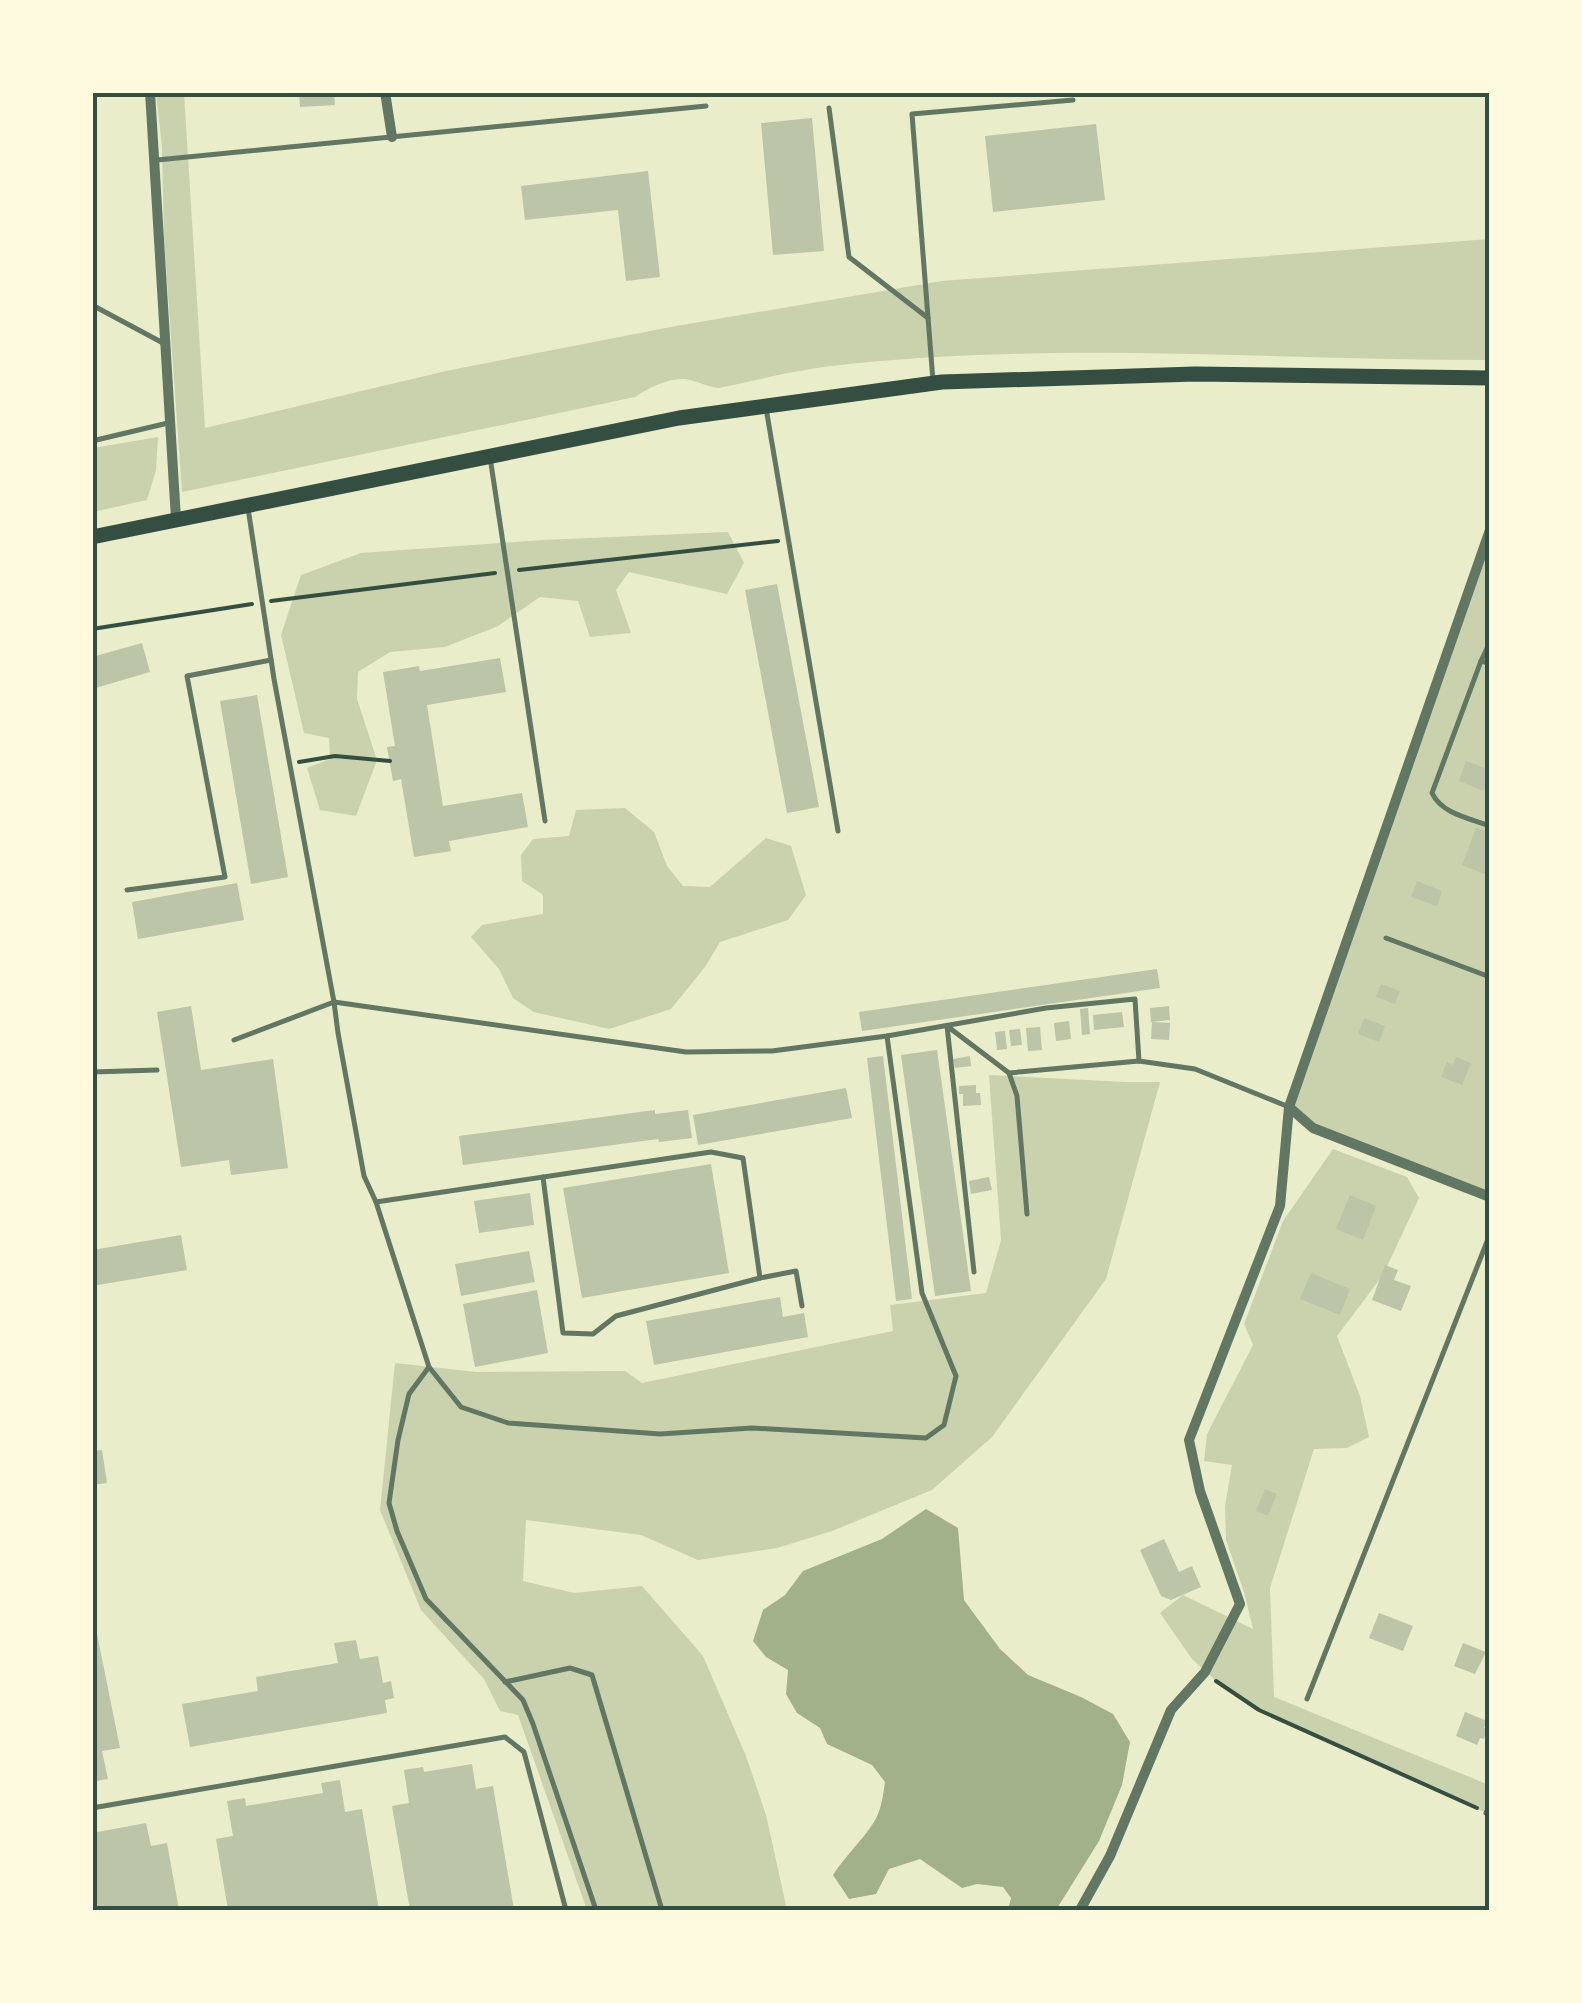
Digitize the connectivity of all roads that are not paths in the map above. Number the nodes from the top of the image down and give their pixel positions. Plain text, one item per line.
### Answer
1 (150, 92) edge
2 (385, 92) edge
3 (1073, 100) dead end
4 (706, 106) dead end
5 (829, 108) dead end
6 (392, 136) junction
7 (154, 160) junction
8 (92, 304) edge
9 (928, 318) junction
10 (166, 344) junction
11 (1490, 378) edge
12 (934, 384) junction
13 (766, 405) junction
14 (171, 422) junction
15 (92, 441) edge
16 (490, 454) junction
17 (248, 505) junction
18 (176, 519) junction
19 (1490, 530) edge
20 (92, 537) edge
21 (1490, 642) edge
22 (271, 660) junction
23 (1481, 660) junction
24 (1490, 664) edge
25 (545, 821) dead end
26 (1490, 826) edge
27 (838, 831) dead end
28 (127, 890) dead end
29 (1386, 938) dead end
30 (1490, 976) edge
31 (334, 1002) junction
32 (947, 1026) junction
33 (887, 1036) junction
34 (234, 1040) dead end
35 (1138, 1061) junction
36 (157, 1070) dead end
37 (92, 1072) edge
38 (1008, 1072) junction
39 (1288, 1107) junction
40 (543, 1176) junction
41 (1490, 1197) edge
42 (376, 1202) junction
43 (1027, 1214) dead end
44 (1490, 1234) edge
45 (974, 1272) dead end
46 (760, 1278) junction
47 (802, 1306) dead end
48 (429, 1367) junction
49 (505, 1682) junction
50 (1308, 1699) dead end
51 (1490, 1804) edge
52 (92, 1808) edge
53 (1486, 1812) road end
54 (566, 1910) edge
55 (596, 1910) edge
56 (662, 1910) edge
57 (1080, 1910) edge

1 - 7 street
2 - 6 street
3 - 9 lane
4 - 6 lane
5 - 9 lane
6 - 7 lane
7 - 10 street
8 - 10 lane
9 - 12 lane
10 - 14 street
11 - 12 main road
12 - 13 main road
13 - 16 main road
13 - 27 lane
14 - 15 lane
14 - 18 street
16 - 17 main road
16 - 25 lane
17 - 18 main road
17 - 22 lane
18 - 20 main road
19 - 39 street
21 - 23 lane
22 - 28 lane
22 - 31 lane
23 - 24 lane
23 - 26 lane
29 - 30 lane
31 - 33 lane
31 - 34 lane
31 - 42 lane
32 - 33 lane
32 - 35 lane
32 - 38 lane
32 - 45 lane
33 - 48 lane
35 - 38 lane
35 - 39 lane
36 - 37 lane
38 - 43 lane
39 - 41 street
39 - 57 street
40 - 42 lane
40 - 46 lane
40 - 46 lane
42 - 48 lane
44 - 50 lane
46 - 47 lane
48 - 49 lane
49 - 55 lane
49 - 56 lane
51 - 53 lane
52 - 54 lane

